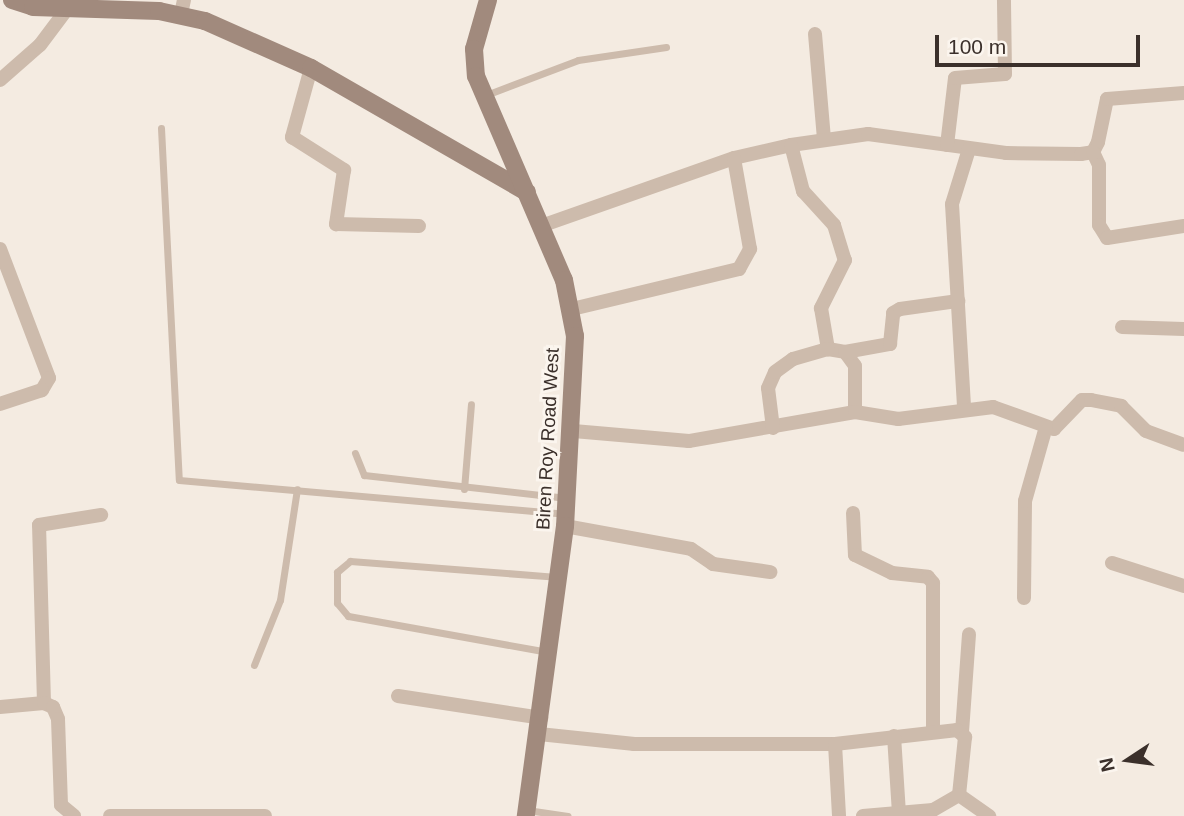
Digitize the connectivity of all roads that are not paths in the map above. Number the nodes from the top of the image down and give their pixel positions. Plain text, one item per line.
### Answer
1 (12, 0) edge
2 (488, 0) edge
3 (1004, 0) edge
4 (183, 7) edge
5 (67, 9) junction
6 (815, 34) dead end
7 (666, 47) dead end
8 (311, 68) junction
9 (0, 80) edge
10 (1184, 93) edge
11 (482, 97) junction
12 (161, 128) dead end
13 (824, 138) junction
14 (791, 145) junction
15 (947, 145) junction
16 (969, 149) junction
17 (1093, 152) junction
18 (734, 158) junction
19 (527, 192) junction
20 (419, 226) dead end
21 (541, 226) junction
22 (1184, 226) edge
23 (0, 249) edge
24 (958, 301) junction
25 (572, 309) junction
26 (1122, 327) dead end
27 (1184, 329) edge
28 (828, 349) junction
29 (845, 352) junction
30 (0, 404) edge
31 (471, 404) dead end
32 (964, 407) junction
33 (855, 412) junction
34 (1046, 427) junction
35 (773, 428) junction
36 (573, 431) junction
37 (1184, 445) edge
38 (355, 453) dead end
39 (297, 489) junction
40 (464, 489) junction
41 (566, 513) junction
42 (853, 513) dead end
43 (101, 515) dead end
44 (1112, 563) dead end
45 (770, 572) dead end
46 (558, 577) junction
47 (1184, 586) edge
48 (1024, 598) dead end
49 (969, 634) dead end
50 (549, 652) junction
51 (254, 666) dead end
52 (398, 696) dead end
53 (44, 703) junction
54 (0, 707) edge
55 (540, 726) junction
56 (933, 730) junction
57 (962, 732) junction
58 (894, 736) junction
59 (835, 744) junction
60 (959, 795) junction
61 (527, 813) edge
62 (900, 813) junction
63 (74, 816) edge
64 (110, 816) edge
65 (265, 816) edge
66 (568, 816) edge
67 (839, 816) edge
68 (863, 816) edge
69 (989, 816) edge

1 - 5 main road
2 - 11 main road, Biren Roy Road West
3 - 15 street
4 - 5 main road
4 - 8 main road
5 - 9 street
6 - 13 street
7 - 11 lane
8 - 19 main road
8 - 20 street
10 - 17 street
11 - 19 main road, Biren Roy Road West
12 - 39 lane
13 - 14 street
13 - 15 street
14 - 18 street
14 - 28 street
15 - 16 street
16 - 17 street
16 - 24 street
17 - 22 street
18 - 21 street
18 - 25 street
19 - 21 main road, Biren Roy Road West
21 - 25 main road, Biren Roy Road West
23 - 30 street
24 - 29 street
24 - 32 street
25 - 36 main road, Biren Roy Road West
26 - 27 street
28 - 29 street
28 - 35 street
29 - 33 street
31 - 40 lane
32 - 33 street
32 - 34 street
33 - 35 street
34 - 37 street
34 - 48 street
35 - 36 street
36 - 41 main road, Biren Roy Road West
38 - 40 lane
39 - 41 lane
39 - 51 lane
40 - 41 lane
41 - 45 street
41 - 46 main road, Biren Roy Road West
42 - 56 street
43 - 53 street
44 - 47 street
46 - 50 main road, Biren Roy Road West
46 - 50 lane
49 - 57 street
50 - 55 main road, Biren Roy Road West
52 - 55 street
53 - 54 street
53 - 63 street
55 - 59 street
55 - 61 main road, Biren Roy Road West
56 - 57 street
56 - 58 street
57 - 60 street
58 - 59 street
58 - 62 street
59 - 67 street
60 - 62 street
60 - 69 street
61 - 66 lane
62 - 68 street
64 - 65 street

